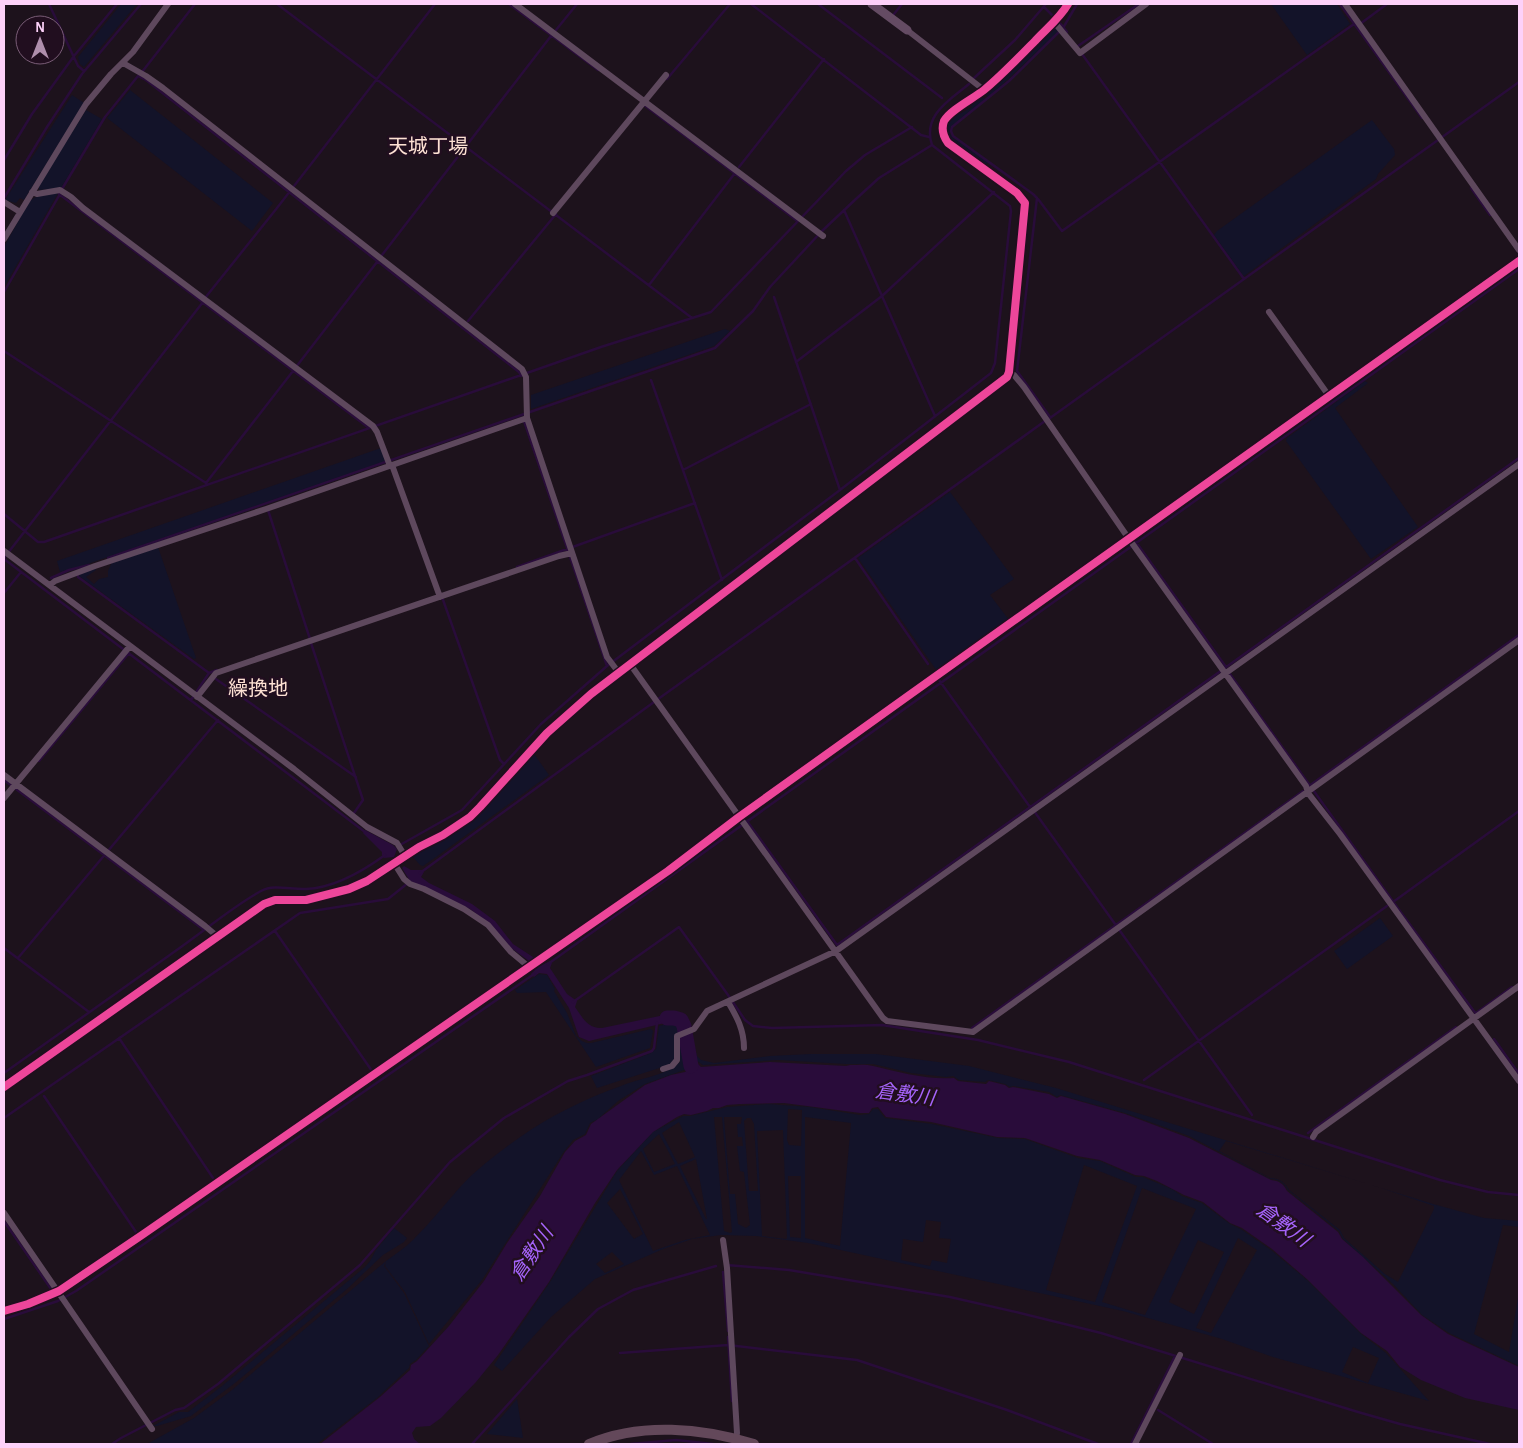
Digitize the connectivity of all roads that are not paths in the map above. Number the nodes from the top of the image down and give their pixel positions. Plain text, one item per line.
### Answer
1 (168, 4) edge
2 (515, 4) edge
3 (872, 4) edge
4 (1068, 4) edge
5 (1146, 4) edge
6 (1345, 4) edge
7 (1054, 22) junction
8 (907, 30) joint
9 (123, 63) junction
10 (666, 75) dead end
11 (984, 90) junction
12 (645, 101) junction
13 (32, 192) junction
14 (4, 202) edge
15 (20, 212) junction
16 (553, 212) dead end
17 (822, 234) dead end
18 (4, 239) edge
19 (1519, 250) edge
20 (1519, 261) edge
21 (1269, 312) dead end
22 (1008, 373) junction
23 (1330, 396) junction
24 (526, 417) junction
25 (390, 464) junction
26 (1519, 464) edge
27 (1132, 543) junction
28 (570, 552) junction
29 (6, 553) edge
30 (50, 586) junction
31 (440, 595) junction
32 (1519, 640) edge
33 (127, 650) junction
34 (630, 664) junction
35 (1224, 671) junction
36 (619, 673) junction
37 (195, 696) junction
38 (4, 775) edge
39 (15, 786) junction
40 (1311, 790) junction
41 (4, 798) edge
42 (742, 821) junction
43 (406, 856) junction
44 (394, 863) junction
45 (218, 937) junction
46 (836, 951) junction
47 (533, 965) junction
48 (1519, 986) edge
49 (730, 1000) junction
50 (1474, 1018) junction
51 (744, 1048) dead end
52 (663, 1069) dead end
53 (1519, 1081) edge
54 (4, 1087) edge
55 (1314, 1137) dead end
56 (4, 1213) edge
57 (723, 1240) dead end
58 (62, 1296) junction
59 (4, 1311) edge
60 (1178, 1358) dead end
61 (150, 1426) dead end
62 (736, 1441) edge
63 (589, 1444) edge
64 (754, 1444) edge
65 (1135, 1444) edge

1 - 9 street
2 - 12 street
3 - 8 street
4 - 7 street
5 - 7 street
6 - 19 street
7 - 11 street
8 - 11 street
9 - 13 street
9 - 24 street
10 - 12 street
11 - 22 street
12 - 16 street
12 - 17 street
13 - 15 street
13 - 25 street
14 - 15 street
15 - 18 street
20 - 23 street
21 - 23 street
22 - 27 street
22 - 34 street
23 - 27 street
24 - 25 street
24 - 28 street
25 - 30 street
25 - 31 street
26 - 35 street
27 - 35 street
27 - 42 street
28 - 31 street
28 - 36 street
29 - 30 street
30 - 33 street
31 - 37 street
32 - 40 street
33 - 37 street
33 - 39 street
34 - 36 street
34 - 42 street
35 - 40 street
35 - 46 street
36 - 43 street
37 - 43 street
38 - 39 street
39 - 41 street
39 - 45 street
40 - 46 street
40 - 50 street
42 - 46 street
42 - 47 street
43 - 44 street
44 - 45 street
44 - 47 street
45 - 54 street
46 - 49 street
47 - 58 street
48 - 50 street
49 - 51 street
49 - 52 street
50 - 53 street
50 - 55 street
56 - 58 street
57 - 62 street
58 - 59 street
58 - 61 street
60 - 65 street
62 - 63 main road
62 - 64 main road

